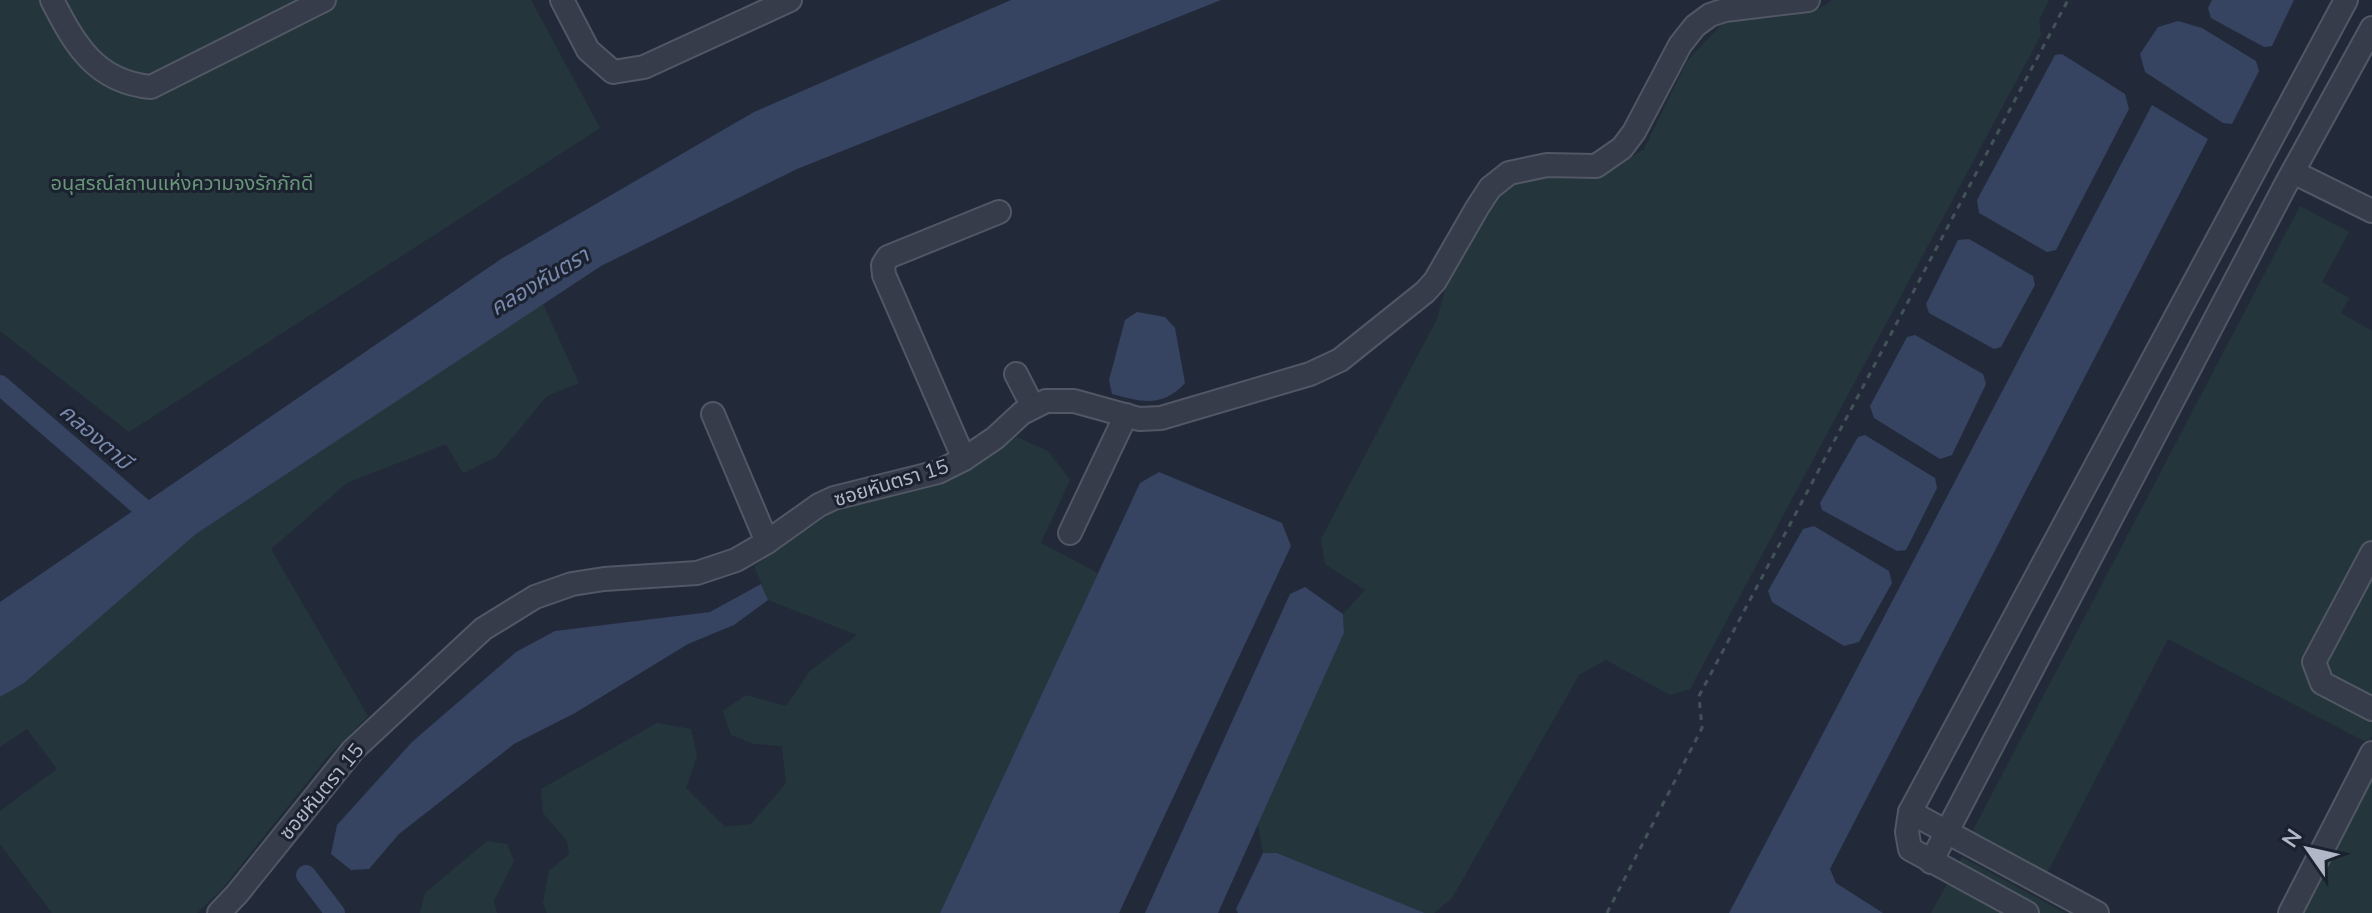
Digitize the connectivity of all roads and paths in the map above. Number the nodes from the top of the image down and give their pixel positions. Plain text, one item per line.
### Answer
1 (52, 0) edge
2 (324, 0) edge
3 (562, 0) edge
4 (790, 0) edge
5 (1808, 0) edge
6 (2068, 0) edge
7 (2346, 0) edge
8 (2372, 28) edge
9 (2271, 139) junction
10 (2298, 163) junction
11 (2372, 211) edge
12 (999, 212) dead end
13 (1016, 374) dead end
14 (1033, 407) junction
15 (713, 414) dead end
16 (1126, 415) junction
17 (964, 459) junction
18 (1070, 533) dead end
19 (767, 542) junction
20 (2372, 553) edge
21 (2372, 709) edge
22 (2372, 753) edge
23 (1910, 812) junction
24 (1947, 832) junction
25 (1931, 862) junction
26 (2003, 907) edge
27 (219, 913) edge
28 (1607, 913) edge
29 (2027, 913) edge
30 (2097, 913) edge
31 (2290, 913) edge

1 - 2 street
3 - 4 street
5 - 16 street, ซอยหันตรา 15
6 - 28 path
7 - 9 street
8 - 10 street
9 - 10 street
9 - 23 street
10 - 11 street
10 - 24 street
12 - 17 street
13 - 14 street
14 - 16 street, ซอยหันตรา 15
14 - 17 street, ซอยหันตรา 15
15 - 19 street
16 - 18 street
17 - 19 street, ซอยหันตรา 15
19 - 27 street, ซอยหันตรา 15
20 - 21 street
22 - 31 street
23 - 24 street
23 - 25 street
24 - 25 street
24 - 30 street
25 - 26 street
26 - 29 street

